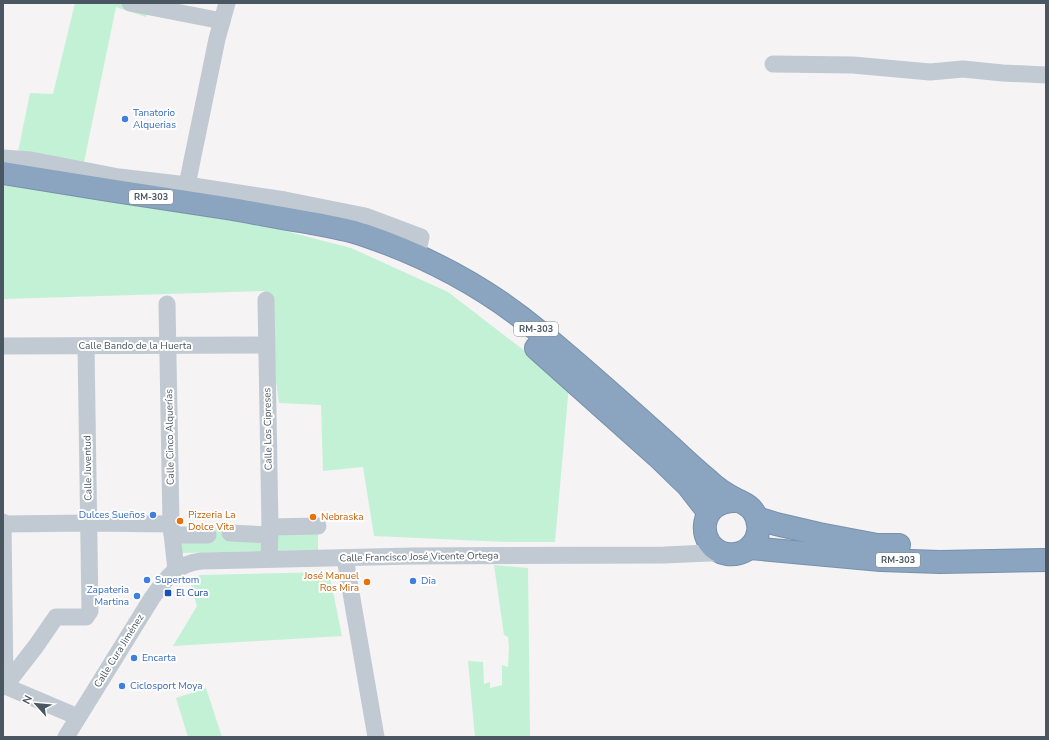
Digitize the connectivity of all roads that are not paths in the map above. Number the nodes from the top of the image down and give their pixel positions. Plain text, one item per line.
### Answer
1 (130, 3) edge
2 (227, 3) edge
3 (222, 21) junction
4 (773, 64) dead end
5 (1046, 75) edge
6 (3, 158) edge
7 (3, 173) edge
8 (188, 186) junction
9 (299, 221) junction
10 (417, 255) junction
11 (266, 300) dead end
12 (167, 304) dead end
13 (168, 345) junction
14 (266, 345) junction
15 (3, 346) edge
16 (86, 346) junction
17 (737, 501) junction
18 (757, 518) junction
19 (707, 522) junction
20 (3, 523) edge
21 (89, 523) junction
22 (318, 526) dead end
23 (172, 530) junction
24 (270, 531) junction
25 (230, 533) dead end
26 (208, 535) dead end
27 (750, 548) junction
28 (1046, 548) edge
29 (723, 553) junction
30 (664, 555) junction
31 (345, 558) junction
32 (269, 559) junction
33 (1046, 560) edge
34 (176, 570) junction
35 (5, 686) junction
36 (78, 717) junction
37 (66, 737) edge
38 (376, 737) edge

1 - 3 street
2 - 3 street
3 - 8 street
4 - 5 street
6 - 8 street
7 - 9 highway, RM-303
8 - 10 street
9 - 10 highway, RM-303
9 - 19 highway, RM-303
10 - 17 highway, RM-303
11 - 14 street, Calle Los Cipreses
12 - 13 street, Calle Cinco Alquerías
13 - 14 street, Calle Bando de la Huerta
13 - 16 street, Calle Bando de la Huerta
13 - 23 street, Calle Cinco Alquerías
14 - 24 street, Calle Los Cipreses
15 - 16 street, Calle Bando de la Huerta
16 - 21 street, Calle Juventud
17 - 18 highway, RM-303
17 - 19 highway
18 - 27 highway
18 - 28 highway, RM-303
19 - 29 highway, RM-303
19 - 30 street
20 - 21 street
20 - 35 street
21 - 23 street
21 - 35 street, Calle Juventud
22 - 24 street
23 - 26 street
23 - 34 street, Calle Cinco Alquerías
24 - 25 street
24 - 32 street, Calle Los Cipreses
27 - 29 highway, RM-303
27 - 33 highway, RM-303
29 - 30 street
30 - 31 street, Calle Francisco José Vicente Ortega
31 - 32 street, Calle Francisco José Vicente Ortega
31 - 38 street
32 - 34 street, Calle Francisco José Vicente Ortega
34 - 36 street, Calle Cura Jiménez
35 - 36 street
36 - 37 street, Calle Cura Jiménez

